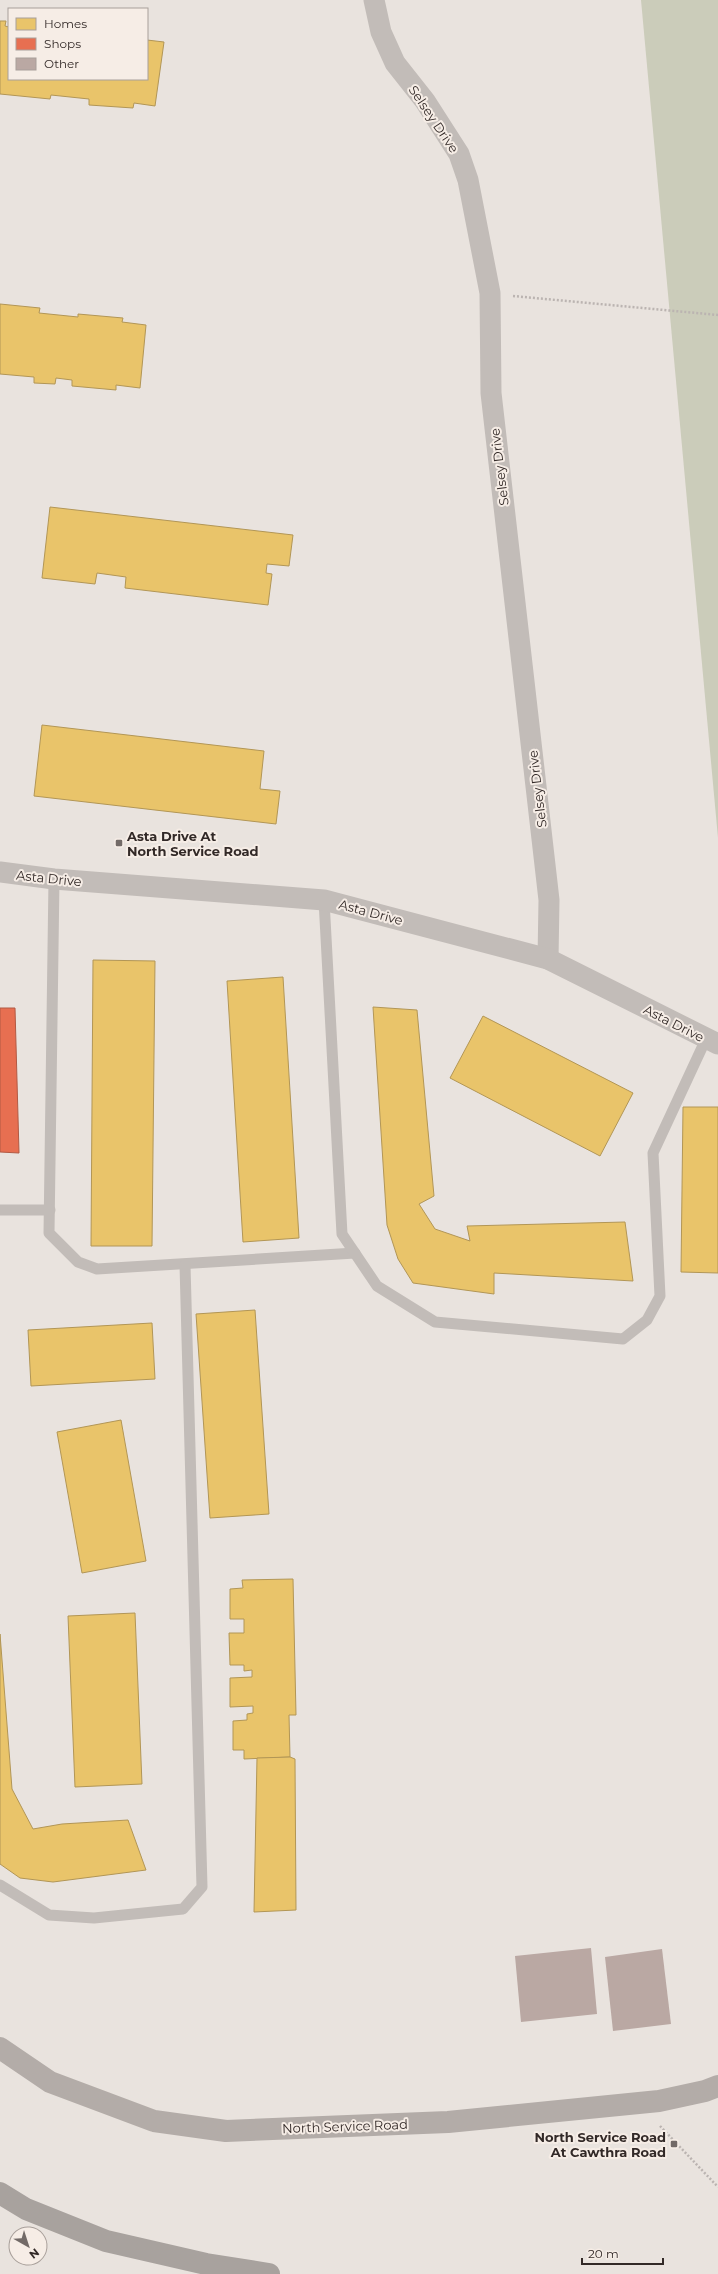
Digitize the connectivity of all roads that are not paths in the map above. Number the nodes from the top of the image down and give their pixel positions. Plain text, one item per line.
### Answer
1 (374, 0) edge
2 (0, 872) edge
3 (54, 879) junction
4 (324, 900) junction
5 (548, 959) junction
6 (712, 1042) edge
7 (0, 1210) edge
8 (50, 1210) junction
9 (355, 1253) junction
10 (185, 1265) junction
11 (0, 1885) edge
12 (0, 2048) edge
13 (714, 2093) edge
14 (0, 2193) edge
15 (269, 2274) edge

1 - 5 street, Selsey Drive
2 - 3 street, Asta Drive
3 - 4 street, Asta Drive
3 - 8 lane
4 - 5 street, Asta Drive
4 - 9 lane
5 - 6 street, Asta Drive
6 - 9 lane
7 - 8 lane
8 - 10 lane
9 - 10 lane
10 - 11 lane
12 - 13 street, North Service Road
14 - 15 highway

